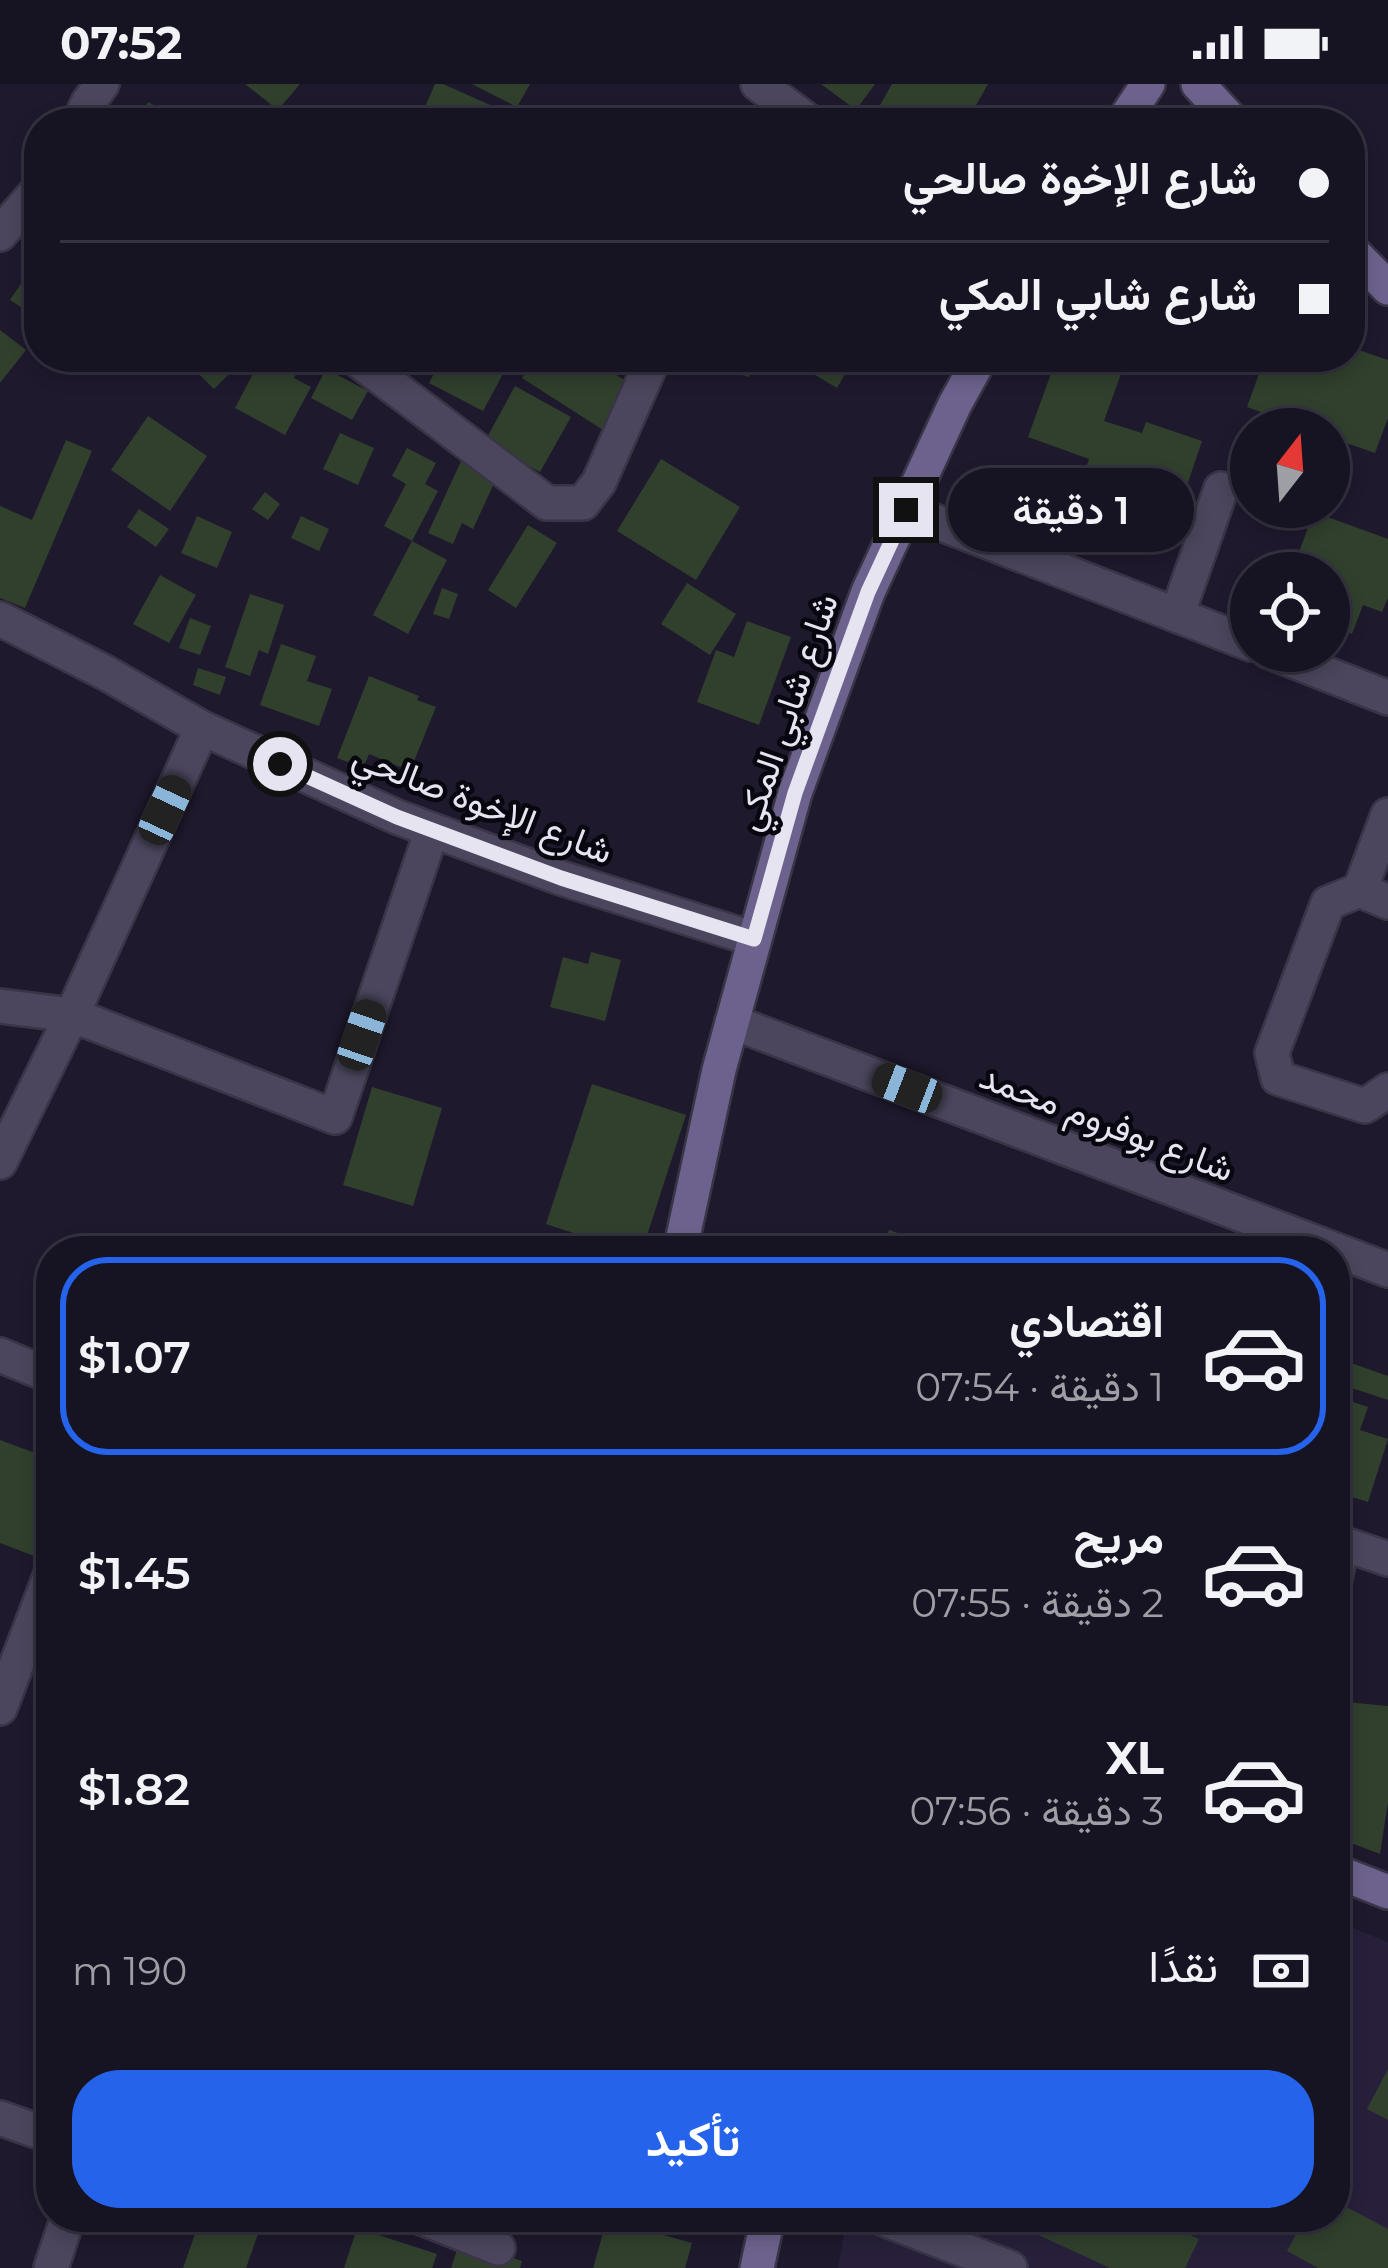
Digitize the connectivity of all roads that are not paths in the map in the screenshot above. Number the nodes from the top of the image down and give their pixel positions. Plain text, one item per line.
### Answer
1 (758, 84) edge
2 (1198, 84) edge
3 (783, 108) edge
4 (1220, 108) edge
5 (24, 207) edge
6 (0, 234) edge
7 (1365, 264) edge
8 (1388, 288) edge
9 (374, 372) edge
10 (647, 372) edge
11 (973, 372) edge
12 (1221, 489) dead end
13 (906, 510) junction
14 (1177, 615) junction
15 (0, 619) edge
16 (1230, 636) edge
17 (1322, 672) edge
18 (1388, 698) edge
19 (202, 728) junction
20 (1388, 815) edge
21 (432, 830) junction
22 (1374, 896) edge
23 (754, 939) junction
24 (0, 1006) edge
25 (72, 1015) junction
26 (732, 1022) junction
27 (1388, 1090) edge
28 (0, 1162) edge
29 (683, 1236) edge
30 (1298, 1236) edge
31 (1350, 1256) edge
32 (1388, 1270) edge
33 (0, 1355) edge
34 (36, 1370) edge
35 (1350, 1546) edge
36 (1388, 1559) edge
37 (36, 1613) edge
38 (0, 1708) edge
39 (1350, 1876) edge
40 (1388, 1892) edge
41 (0, 2118) edge
42 (36, 2131) edge
43 (63, 2232) edge
44 (458, 2232) edge
45 (765, 2232) edge
46 (918, 2232) edge
47 (498, 2248) dead end
48 (51, 2268) edge
49 (758, 2268) edge
50 (1010, 2268) edge

1 - 3 street
2 - 4 main road
5 - 6 street
7 - 8 main road
9 - 10 street
11 - 13 main road, شارع شابي المكي
12 - 14 street
13 - 14 street
13 - 23 main road, شارع شابي المكي
14 - 16 street
15 - 19 street, شارع الإخوة صالحي
17 - 18 street
19 - 21 street, شارع الإخوة صالحي
19 - 25 street
20 - 22 street
21 - 23 street, شارع الإخوة صالحي
21 - 25 street
22 - 27 street
23 - 26 main road, شارع شابي المكي
24 - 25 street
25 - 28 street
26 - 29 main road, شارع شابي المكي
26 - 30 street, شارع بوفروم محمد
31 - 32 street, شارع بوفروم محمد
33 - 34 street
35 - 36 street
37 - 38 street
39 - 40 main road
41 - 42 street
43 - 48 street
44 - 47 street
45 - 49 main road
46 - 50 street

